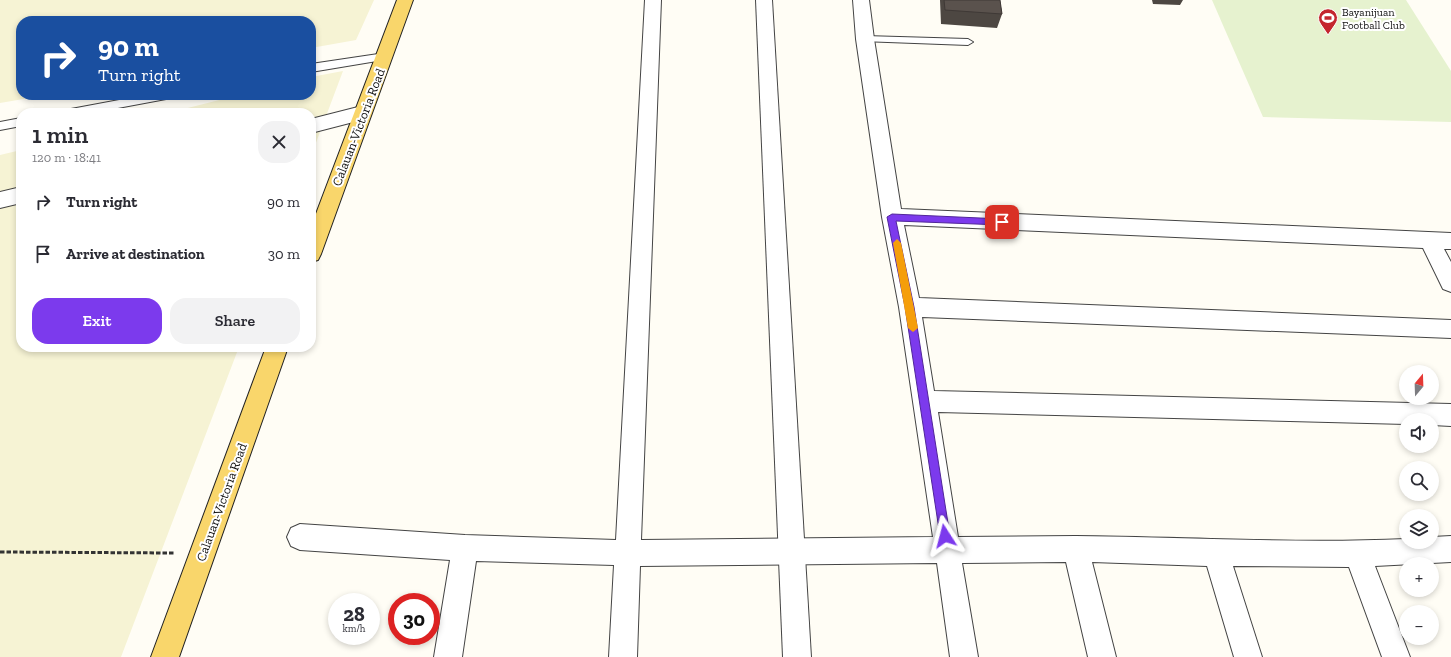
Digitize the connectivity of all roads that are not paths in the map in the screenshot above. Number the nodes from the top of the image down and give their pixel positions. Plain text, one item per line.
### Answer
1 (405, 0) edge
2 (653, 0) edge
3 (764, 0) edge
4 (861, 0) edge
5 (865, 39) junction
6 (968, 42) dead end
7 (385, 57) junction
8 (316, 67) edge
9 (140, 100) edge
10 (97, 108) edge
11 (362, 113) junction
12 (16, 123) edge
13 (316, 125) edge
14 (0, 126) edge
15 (16, 196) edge
16 (0, 200) edge
17 (892, 217) junction
18 (316, 240) edge
19 (1429, 240) junction
20 (1451, 241) edge
21 (1451, 283) edge
22 (910, 307) junction
23 (1451, 329) edge
24 (275, 352) edge
25 (924, 401) junction
26 (1451, 415) edge
27 (300, 537) dead end
28 (465, 548) junction
29 (1076, 549) junction
30 (1451, 549) edge
31 (792, 551) junction
32 (947, 551) junction
33 (1216, 553) junction
34 (628, 554) junction
35 (1357, 554) junction
36 (165, 657) edge
37 (448, 657) edge
38 (623, 657) edge
39 (797, 657) edge
40 (964, 657) edge
41 (1102, 657) edge
42 (1248, 657) edge
43 (1396, 657) edge

1 - 7 main road, Calauan-Victoria Road
2 - 34 street
3 - 31 street
4 - 5 street
5 - 6 lane
5 - 17 street
7 - 8 lane
7 - 11 main road, Calauan-Victoria Road
9 - 10 lane
11 - 13 street
11 - 18 main road, Calauan-Victoria Road
12 - 14 lane
15 - 16 street
17 - 19 street
17 - 22 street
19 - 20 street
19 - 21 street
22 - 23 street
22 - 25 street
24 - 36 main road, Calauan-Victoria Road
25 - 26 street
25 - 32 street
27 - 28 street
28 - 34 street
28 - 37 street
29 - 32 street
29 - 33 street
29 - 41 street
30 - 35 street
31 - 32 street
31 - 34 street
31 - 39 street
32 - 40 street
33 - 35 street
33 - 42 street
34 - 38 street
35 - 43 street

